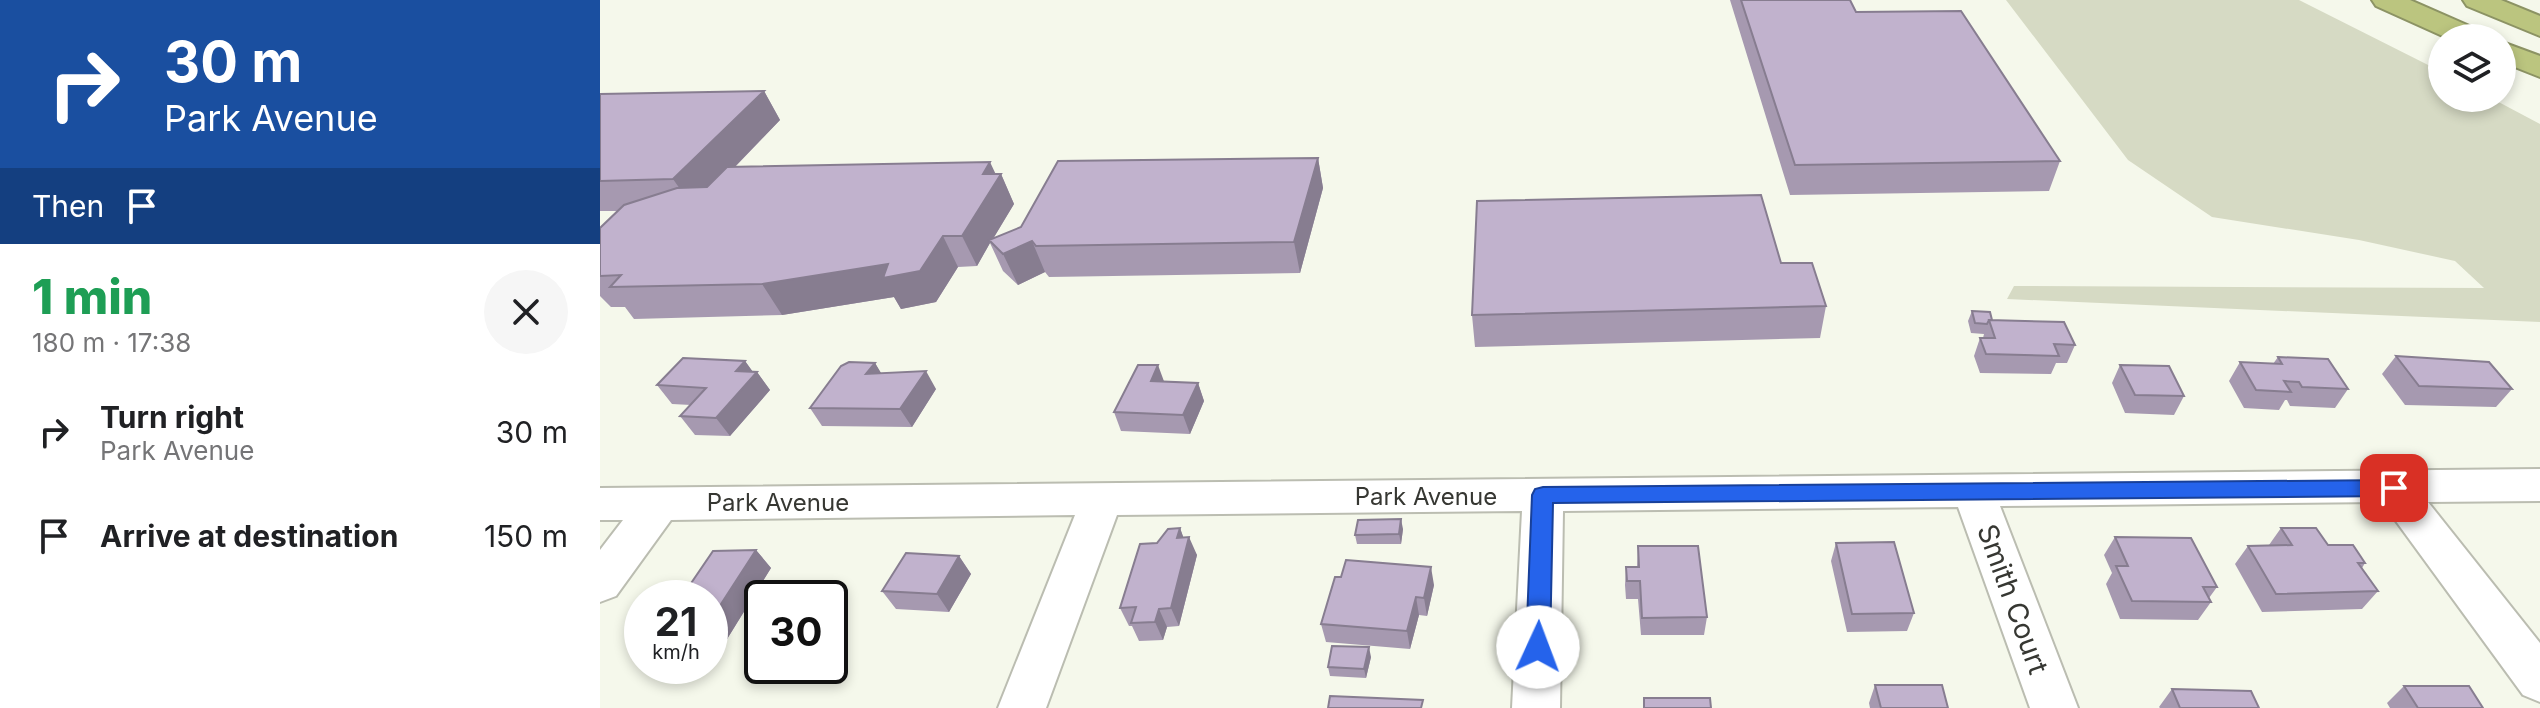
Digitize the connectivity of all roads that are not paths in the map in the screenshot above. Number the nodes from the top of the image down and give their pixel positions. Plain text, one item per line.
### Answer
1 (2386, 0) edge
2 (2477, 0) edge
3 (2440, 24) edge
4 (2540, 27) edge
5 (2516, 57) edge
6 (2540, 68) edge
7 (2540, 485) edge
8 (2394, 488) junction
9 (1973, 490) junction
10 (1543, 495) junction
11 (1101, 501) junction
12 (660, 503) junction
13 (600, 504) edge
14 (600, 583) edge
15 (2540, 680) edge
16 (1022, 708) edge
17 (1536, 708) edge
18 (2054, 708) edge

1 - 3 highway
2 - 4 highway
5 - 6 highway
7 - 8 street, Park Avenue
8 - 9 street, Park Avenue
8 - 15 street
9 - 10 street, Park Avenue
9 - 18 street, Smith Court
10 - 11 street, Park Avenue
10 - 17 street
11 - 12 street, Park Avenue
11 - 16 street
12 - 13 street, Park Avenue
12 - 14 street

